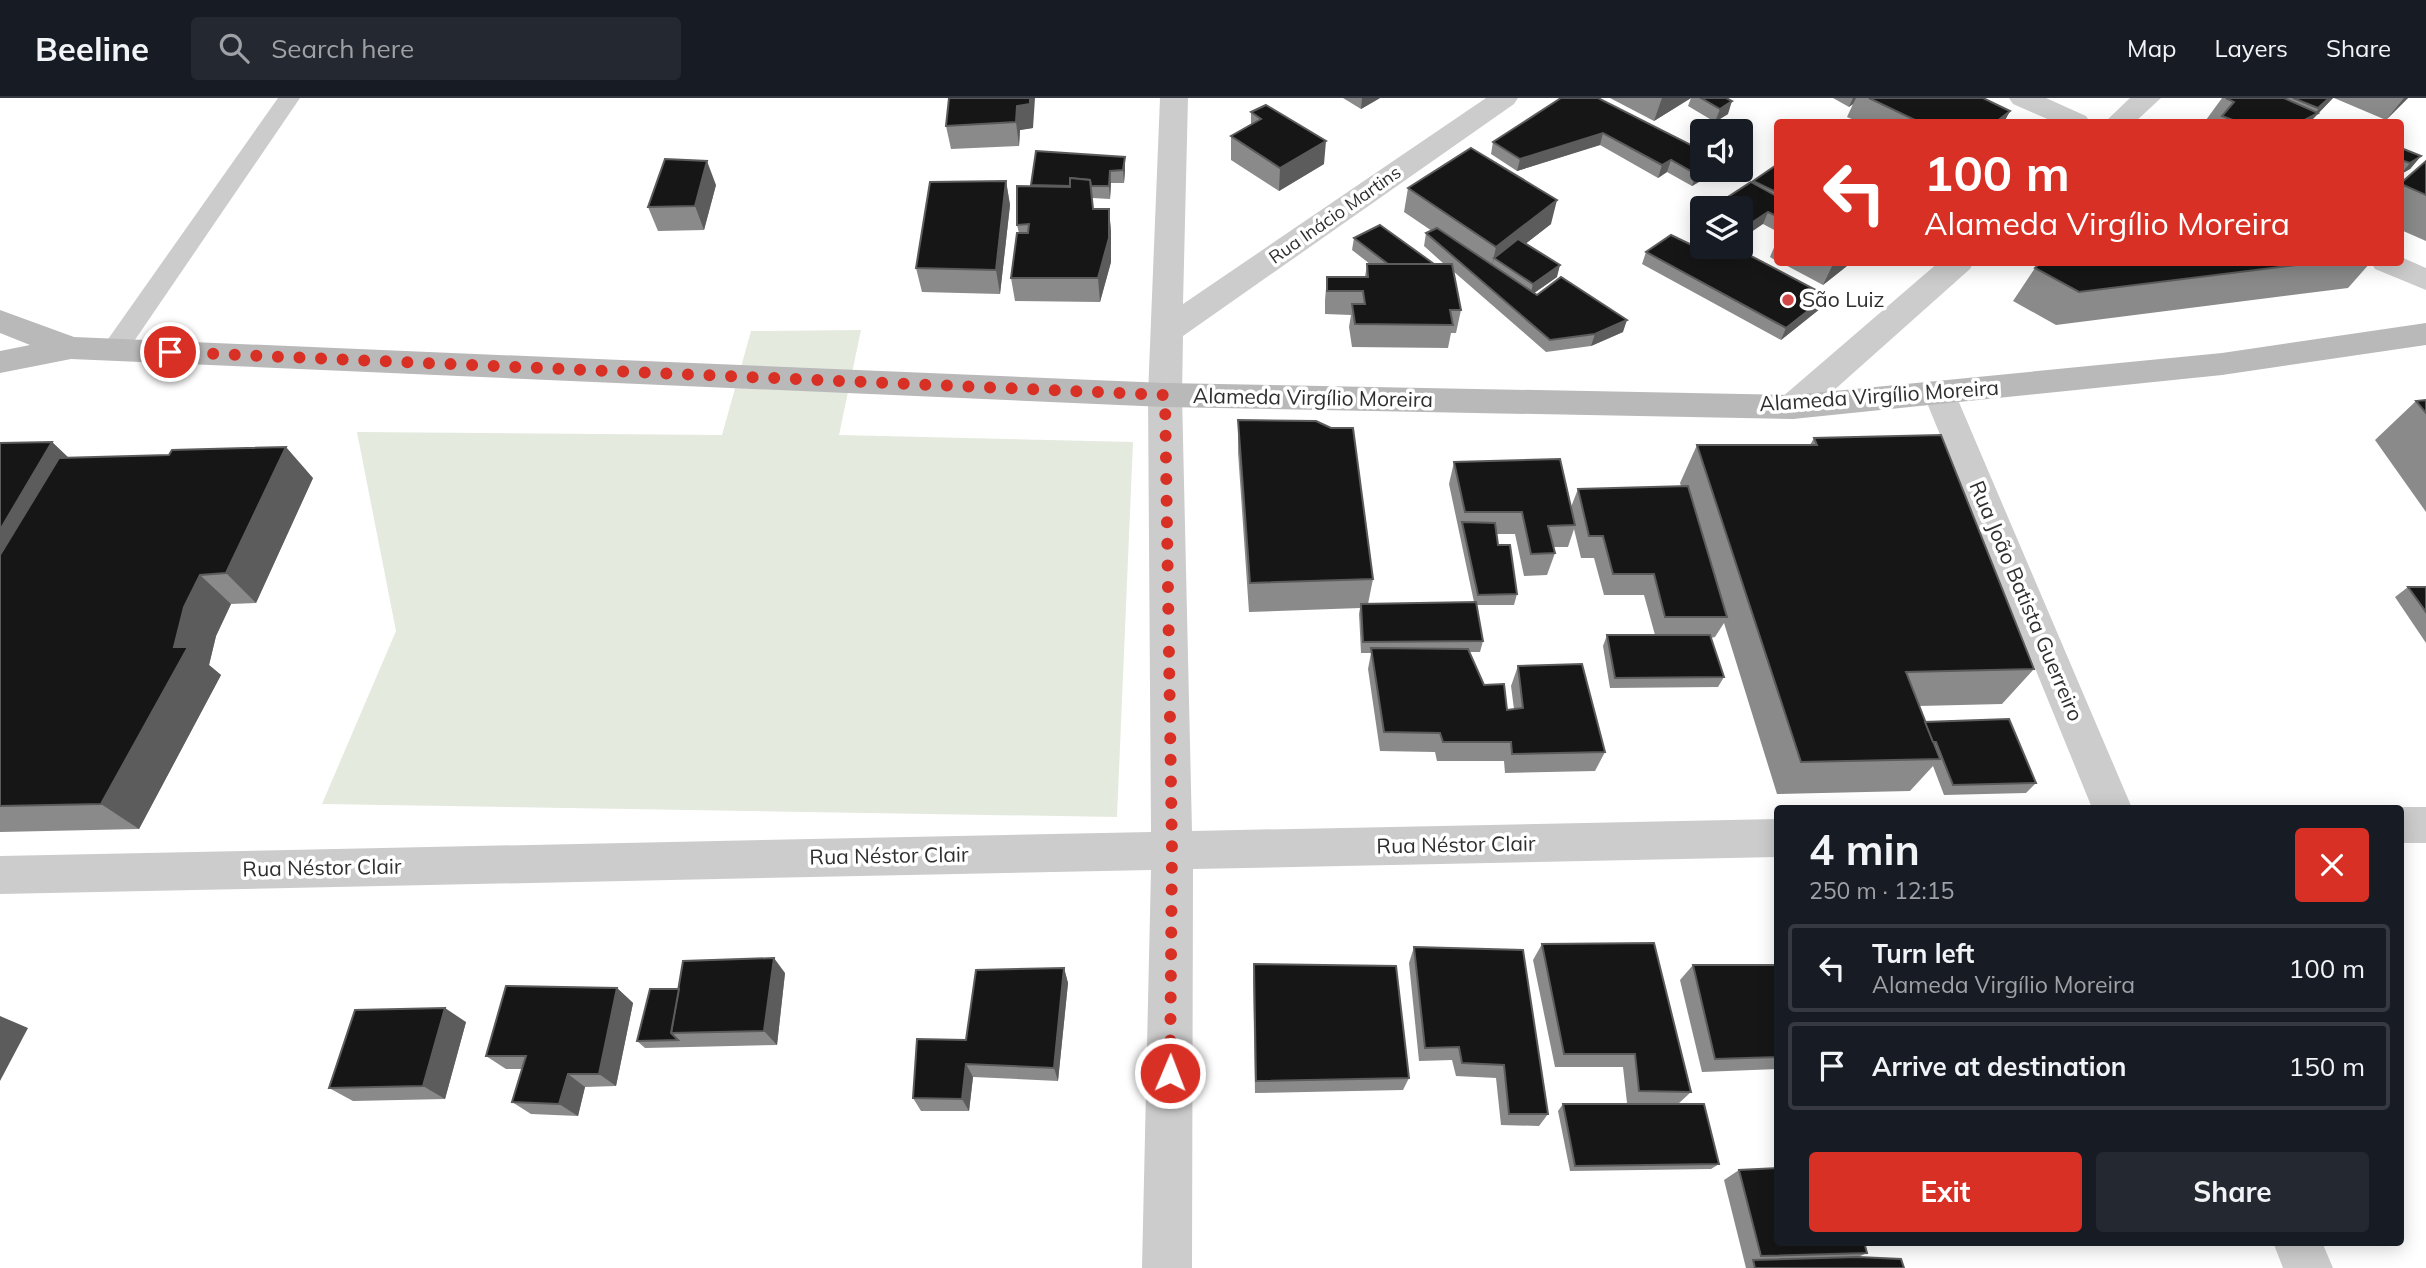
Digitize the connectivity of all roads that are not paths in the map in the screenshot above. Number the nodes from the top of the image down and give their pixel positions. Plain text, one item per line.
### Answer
1 (289, 98) edge
2 (1174, 98) edge
3 (1504, 98) edge
4 (2023, 98) edge
5 (2147, 98) edge
6 (2069, 119) edge
7 (2122, 119) edge
8 (1954, 266) edge
9 (2395, 266) edge
10 (2426, 280) edge
11 (0, 321) edge
12 (1167, 331) junction
13 (2426, 334) edge
14 (71, 348) junction
15 (115, 349) junction
16 (0, 362) edge
17 (1939, 393) junction
18 (1165, 395) junction
19 (1793, 407) junction
20 (2111, 805) edge
21 (2404, 825) edge
22 (2426, 825) edge
23 (1774, 838) edge
24 (1172, 850) junction
25 (0, 875) edge
26 (2299, 1246) edge
27 (1167, 1268) edge
28 (2308, 1268) edge

1 - 15 lane
2 - 12 street
3 - 12 street, Rua Inácio Martins
4 - 6 street
5 - 7 street
8 - 19 street
9 - 10 street
11 - 14 main road, Alameda Virgílio Moreira
12 - 18 street
13 - 17 main road, Alameda Virgílio Moreira
14 - 15 main road, Alameda Virgílio Moreira
14 - 16 main road, Alameda Virgílio Moreira
15 - 18 main road, Alameda Virgílio Moreira
17 - 19 main road, Alameda Virgílio Moreira
17 - 20 street, Rua João Batista Guerreiro
18 - 19 main road, Alameda Virgílio Moreira
18 - 24 street
21 - 22 street
23 - 24 street, Rua Néstor Clair
24 - 25 street, Rua Néstor Clair
24 - 27 street
26 - 28 street

